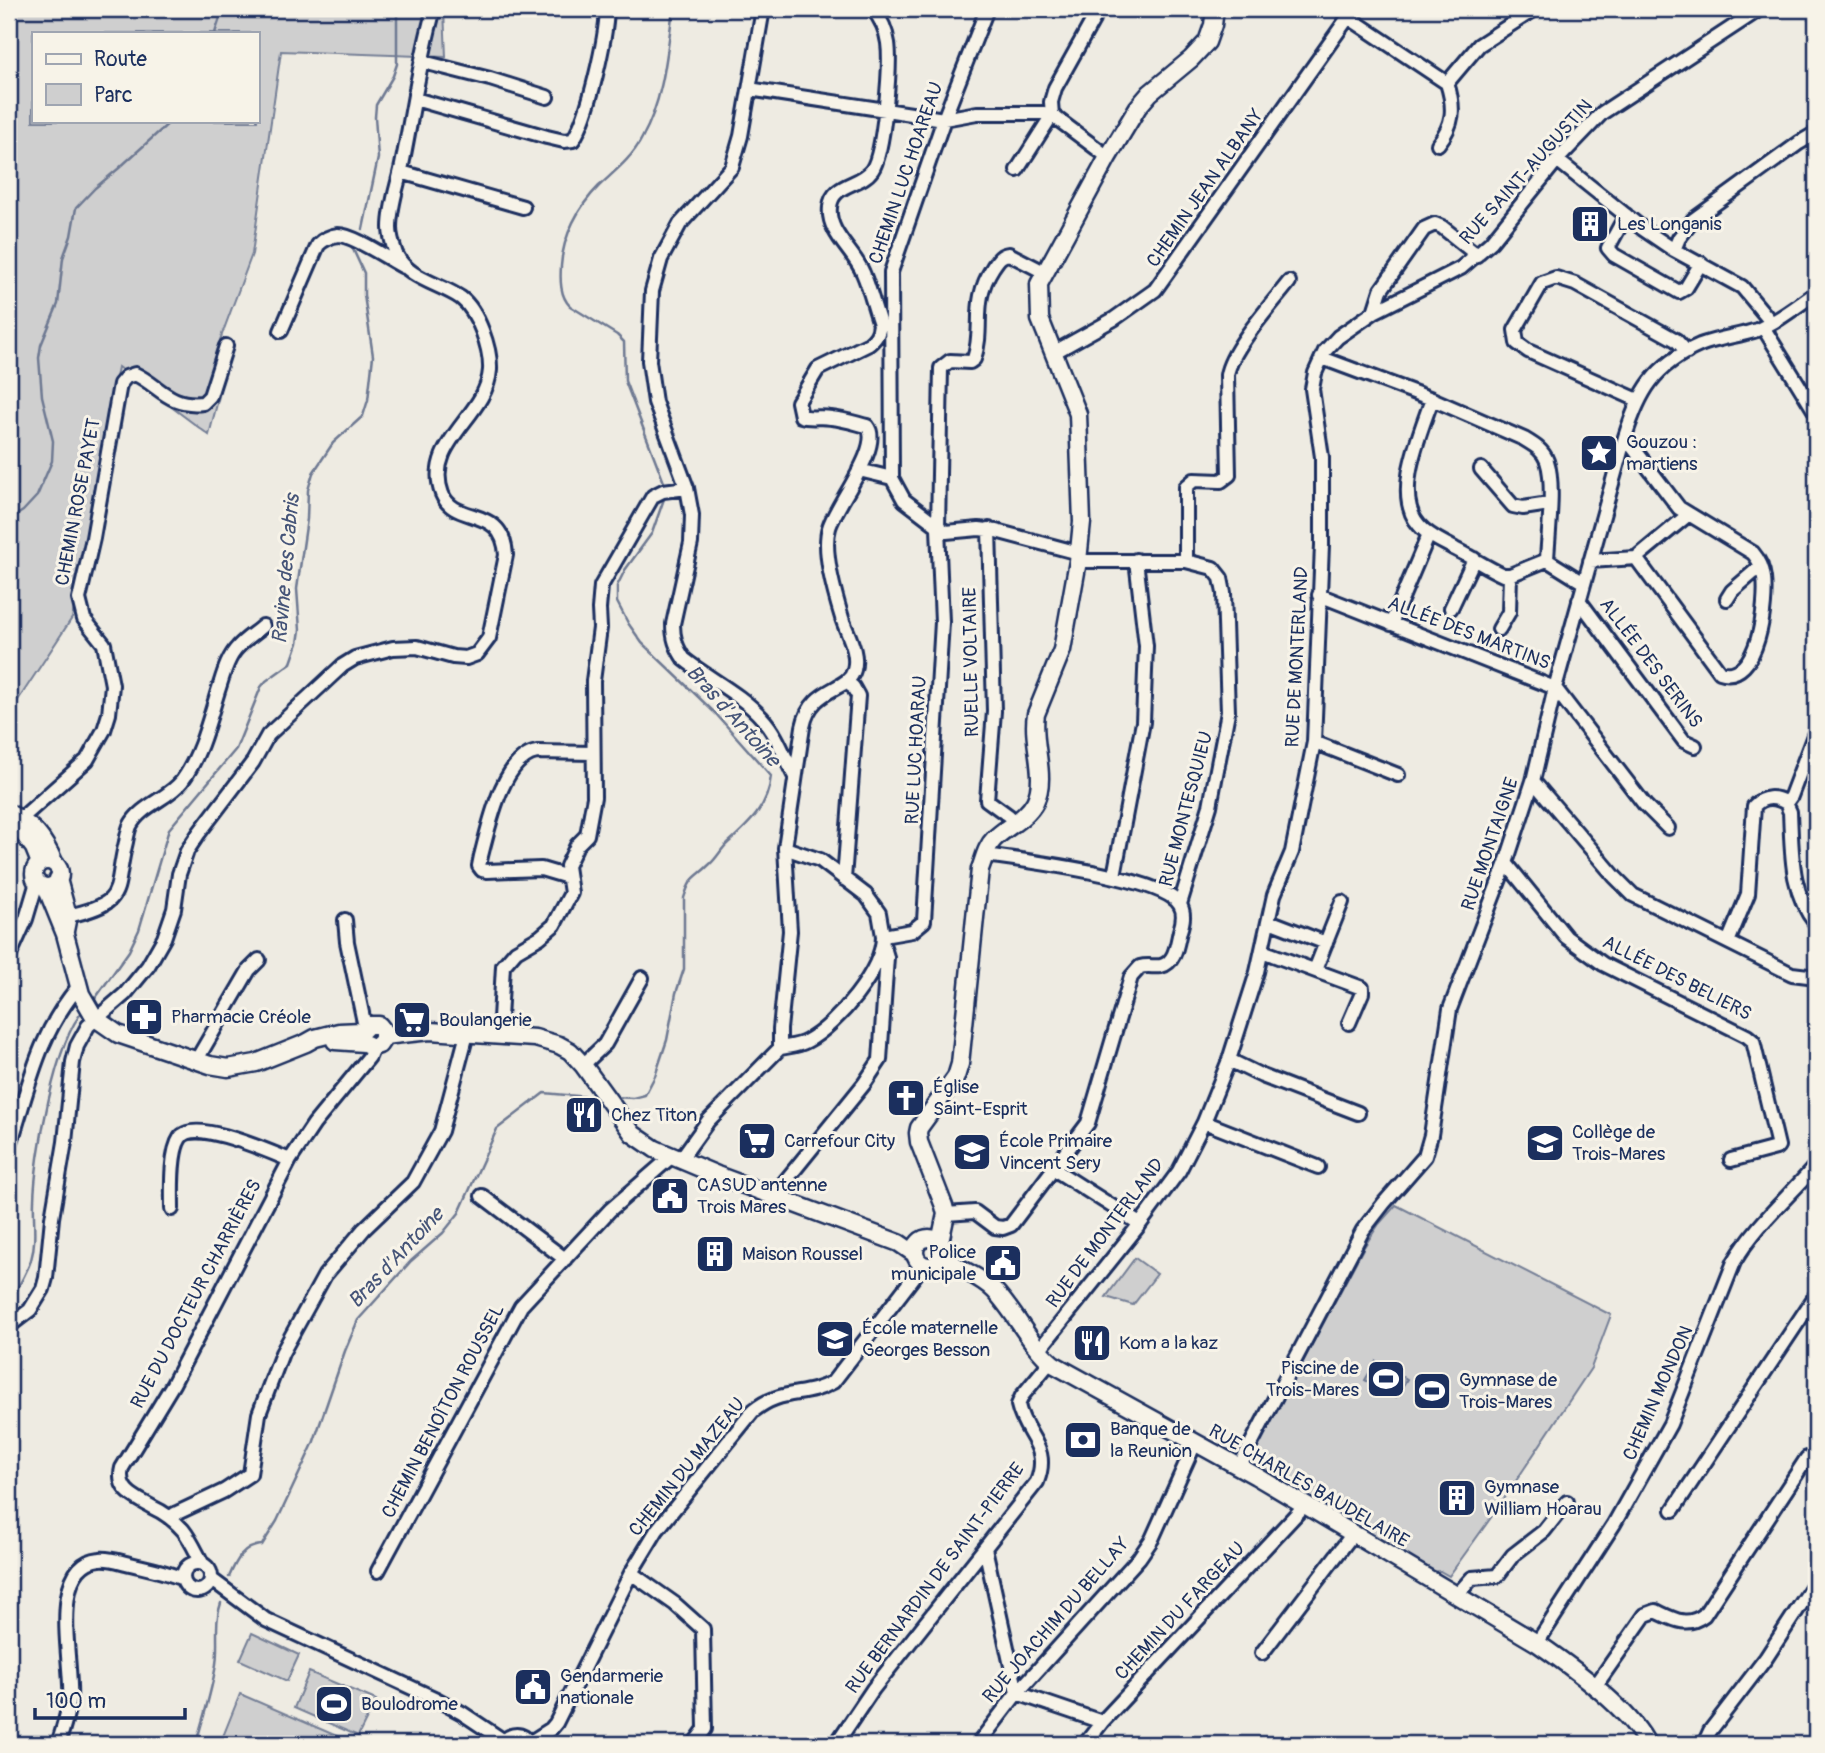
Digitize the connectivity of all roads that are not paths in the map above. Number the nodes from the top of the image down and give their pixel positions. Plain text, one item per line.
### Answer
1 (434, 9) edge
2 (607, 9) edge
3 (763, 9) edge
4 (873, 9) edge
5 (987, 9) edge
6 (1099, 9) edge
7 (1215, 9) edge
8 (1535, 9) edge
9 (1760, 9) edge
10 (1351, 13) edge
11 (423, 62) junction
12 (1447, 83) junction
13 (749, 89) junction
14 (547, 97) dead end
15 (415, 99) junction
16 (885, 111) junction
17 (1052, 115) junction
18 (944, 119) junction
19 (1816, 133) edge
20 (1437, 144) dead end
21 (1108, 157) junction
22 (1557, 159) junction
23 (1017, 170) dead end
24 (401, 172) junction
25 (523, 207) dead end
26 (1626, 215) junction
27 (1675, 250) junction
28 (1478, 255) junction
29 (1701, 263) junction
30 (404, 267) junction
31 (1044, 272) junction
32 (1289, 282) dead end
33 (1816, 293) edge
34 (1374, 312) junction
35 (1767, 325) junction
36 (281, 331) dead end
37 (226, 346) dead end
38 (1687, 352) junction
39 (1053, 353) junction
40 (1322, 358) junction
41 (1432, 399) junction
42 (1638, 400) junction
43 (1816, 413) edge
44 (1625, 437) junction
45 (1481, 469) dead end
46 (859, 470) junction
47 (892, 478) junction
48 (687, 488) junction
49 (1549, 504) junction
50 (1689, 514) junction
51 (938, 528) junction
52 (989, 529) junction
53 (1429, 534) junction
54 (1078, 557) junction
55 (1636, 558) junction
56 (1474, 559) junction
57 (1136, 560) junction
58 (1547, 560) junction
59 (1186, 561) junction
60 (1590, 561) junction
61 (1761, 566) junction
62 (1510, 575) junction
63 (1584, 583) junction
64 (1319, 595) junction
65 (1727, 599) dead end
66 (1580, 600) junction
67 (1451, 608) dead end
68 (1391, 624) junction
69 (263, 626) dead end
70 (1499, 629) dead end
71 (846, 682) junction
72 (1555, 688) junction
73 (1816, 730) edge
74 (1314, 742) junction
75 (1695, 746) dead end
76 (593, 753) junction
77 (794, 775) junction
78 (1398, 775) dead end
79 (1532, 781) junction
80 (1786, 803) junction
81 (14, 818) edge
82 (1014, 823) junction
83 (1668, 828) dead end
84 (785, 848) junction
85 (985, 855) junction
86 (1506, 863) junction
87 (47, 875) junction
88 (1114, 876) junction
89 (568, 877) junction
90 (844, 879) junction
91 (1342, 902) dead end
92 (1180, 904) junction
93 (68, 916) junction
94 (345, 920) dead end
95 (1269, 921) junction
96 (1816, 924) edge
97 (65, 934) junction
98 (883, 940) junction
99 (1728, 942) junction
100 (1326, 943) junction
101 (1262, 951) junction
102 (9, 957) edge
103 (259, 960) dead end
104 (1315, 970) junction
105 (1816, 977) edge
106 (642, 978) dead end
107 (79, 990) junction
108 (93, 1014) junction
109 (1349, 1023) dead end
110 (467, 1034) junction
111 (372, 1035) junction
112 (499, 1036) junction
113 (780, 1048) junction
114 (1229, 1060) junction
115 (197, 1061) junction
116 (583, 1065) junction
117 (1358, 1113) dead end
118 (1204, 1122) junction
119 (9, 1148) edge
120 (675, 1159) junction
121 (290, 1160) junction
122 (1731, 1160) dead end
123 (1816, 1165) edge
124 (1318, 1167) dead end
125 (1052, 1168) junction
126 (774, 1195) junction
127 (482, 1196) dead end
128 (172, 1209) dead end
129 (1140, 1224) junction
130 (935, 1247) junction
131 (565, 1259) junction
132 (1816, 1296) edge
133 (9, 1325) edge
134 (1044, 1356) junction
135 (1195, 1443) junction
136 (1807, 1458) dead end
137 (1239, 1467) junction
138 (1567, 1502) dead end
139 (1305, 1505) junction
140 (1673, 1510) dead end
141 (170, 1518) junction
142 (1352, 1535) junction
143 (985, 1548) junction
144 (190, 1569) junction
145 (377, 1571) dead end
146 (631, 1573) junction
147 (1816, 1581) edge
148 (210, 1583) junction
149 (1456, 1596) junction
150 (1537, 1643) junction
151 (1262, 1653) dead end
152 (1594, 1688) junction
153 (1017, 1693) junction
154 (1102, 1722) junction
155 (503, 1742) edge
156 (58, 1744) edge
157 (530, 1744) edge
158 (694, 1744) edge
159 (836, 1744) edge
160 (978, 1744) edge
161 (1085, 1744) edge
162 (1647, 1744) edge
163 (1703, 1744) edge

1 - 11 street
2 - 15 street
3 - 13 street
4 - 16 street
5 - 18 street, CHEMIN LUC HOAREAU
6 - 17 street
7 - 21 main road
8 - 12 street
9 - 22 street, RUE SAINT-AUGUSTIN
10 - 12 street
10 - 39 street, CHEMIN JEAN ALBANY
11 - 14 street
11 - 15 street
12 - 20 street
13 - 16 street
13 - 48 street
15 - 24 street
16 - 18 street
16 - 46 street
17 - 18 street
17 - 21 street
17 - 23 street
18 - 47 street, CHEMIN LUC HOAREAU
19 - 27 street
21 - 31 main road
22 - 26 street
22 - 28 street, RUE SAINT-AUGUSTIN
24 - 25 street
24 - 30 street
26 - 27 street
26 - 29 street
27 - 29 street
28 - 34 street, RUE SAINT-AUGUSTIN
28 - 34 street
29 - 35 street
30 - 36 street
30 - 108 street
31 - 39 main road
31 - 51 street, RUE LUC HOARAU
32 - 59 street
33 - 35 street, RUE MONTAIGNE
34 - 40 street, RUE SAINT-AUGUSTIN
35 - 38 street, RUE MONTAIGNE
35 - 43 street
37 - 81 street, CHEMIN ROSE PAYET
38 - 42 street, RUE MONTAIGNE
38 - 42 street
39 - 54 main road
40 - 41 street
40 - 64 street, RUE DE MONTERLAND
41 - 49 street
41 - 53 street
42 - 44 street, RUE MONTAIGNE
44 - 50 street
44 - 60 street, RUE MONTAIGNE
45 - 49 street
46 - 47 street
46 - 71 street
47 - 51 street
48 - 76 street
48 - 77 street
49 - 58 street
50 - 55 street
50 - 61 street
51 - 52 street
51 - 98 street, RUE LUC HOARAU
52 - 54 street
52 - 82 street, RUELLE VOLTAIRE
53 - 56 street
53 - 68 street
54 - 57 street, RUE MONTESQUIEU
54 - 82 main road
55 - 60 street
55 - 61 street
56 - 62 street
56 - 67 street
57 - 59 street, RUE MONTESQUIEU
57 - 88 street
58 - 62 street
58 - 63 street
59 - 92 street, RUE MONTESQUIEU
60 - 63 street, RUE MONTAIGNE
61 - 65 street
62 - 70 street
63 - 66 street, RUE MONTAIGNE
64 - 68 street, ALLÉE DES MARTINS
64 - 74 street, RUE DE MONTERLAND
66 - 72 street, RUE MONTAIGNE
66 - 75 street, ALLÉE DES SERINS
68 - 72 street, ALLÉE DES MARTINS
69 - 93 street
71 - 77 street
71 - 90 street
72 - 79 street, RUE MONTAIGNE
72 - 83 street, ALLÉE DES MARTINS
73 - 80 street
74 - 78 street
74 - 95 street, RUE DE MONTERLAND
76 - 89 street
76 - 89 street
77 - 84 street
79 - 86 street, RUE MONTAIGNE
79 - 99 street
80 - 96 street
80 - 99 street
81 - 87 main road
82 - 85 main road
84 - 90 street
84 - 113 street
85 - 88 street
85 - 130 main road
86 - 122 street, ALLÉE DES BELIERS
86 - 137 street, RUE MONTAIGNE
87 - 93 main road
87 - 97 main road
87 - 102 street
88 - 92 street
89 - 112 street
90 - 98 street
91 - 100 street
92 - 125 street, RUE MONTESQUIEU
93 - 97 main road
94 - 111 street
95 - 100 street
95 - 101 street, RUE DE MONTERLAND
97 - 107 main road
98 - 113 street
98 - 126 street
99 - 105 street
100 - 104 street
101 - 104 street
101 - 114 street, RUE DE MONTERLAND
103 - 115 street
104 - 109 street
106 - 116 street
107 - 108 main road
107 - 119 street
108 - 115 main road, RUE CHARLES BAUDELAIRE
108 - 133 street
110 - 111 main road, RUE CHARLES BAUDELAIRE
110 - 112 main road, RUE CHARLES BAUDELAIRE
110 - 141 street
111 - 115 main road, RUE CHARLES BAUDELAIRE
111 - 121 street, RUE DU DOCTEUR CHARRIÈRES
112 - 116 main road, RUE CHARLES BAUDELAIRE
113 - 120 street, CHEMIN BENOÎTON ROUSSEL
114 - 117 street
114 - 118 street, RUE DE MONTERLAND
116 - 120 main road, RUE CHARLES BAUDELAIRE
118 - 124 street
118 - 129 street, RUE DE MONTERLAND
120 - 126 main road, RUE CHARLES BAUDELAIRE
120 - 131 street, CHEMIN BENOÎTON ROUSSEL
121 - 128 street
121 - 141 street, RUE DU DOCTEUR CHARRIÈRES
123 - 150 street, CHEMIN MONDON
125 - 129 street
125 - 130 street, RUE MONTESQUIEU
126 - 130 main road, RUE CHARLES BAUDELAIRE
127 - 131 street
129 - 134 street, RUE DE MONTERLAND
130 - 134 main road, RUE CHARLES BAUDELAIRE
130 - 146 street, CHEMIN DU MAZEAU
131 - 145 street, CHEMIN BENOÎTON ROUSSEL
132 - 140 street
134 - 135 main road, RUE CHARLES BAUDELAIRE
134 - 143 street, RUE BERNARDIN DE SAINT-PIERRE
135 - 137 main road, RUE CHARLES BAUDELAIRE
135 - 153 street, RUE JOACHIM DU BELLAY
136 - 152 street
137 - 139 main road, RUE CHARLES BAUDELAIRE
138 - 149 street
139 - 142 main road, RUE CHARLES BAUDELAIRE
139 - 154 street, CHEMIN DU FARGEAU
141 - 144 street, RUE DU DOCTEUR CHARRIÈRES
142 - 149 main road, RUE CHARLES BAUDELAIRE
142 - 151 street
143 - 153 street
143 - 159 street, RUE BERNARDIN DE SAINT-PIERRE
144 - 148 street
144 - 148 street
144 - 156 street
146 - 157 street, CHEMIN DU MAZEAU
146 - 158 street
147 - 163 street
148 - 155 street
149 - 150 main road, RUE CHARLES BAUDELAIRE
150 - 152 main road, RUE CHARLES BAUDELAIRE
152 - 162 main road, RUE CHARLES BAUDELAIRE
153 - 154 street
153 - 160 street, RUE JOACHIM DU BELLAY
154 - 161 street, CHEMIN DU FARGEAU
155 - 157 street

